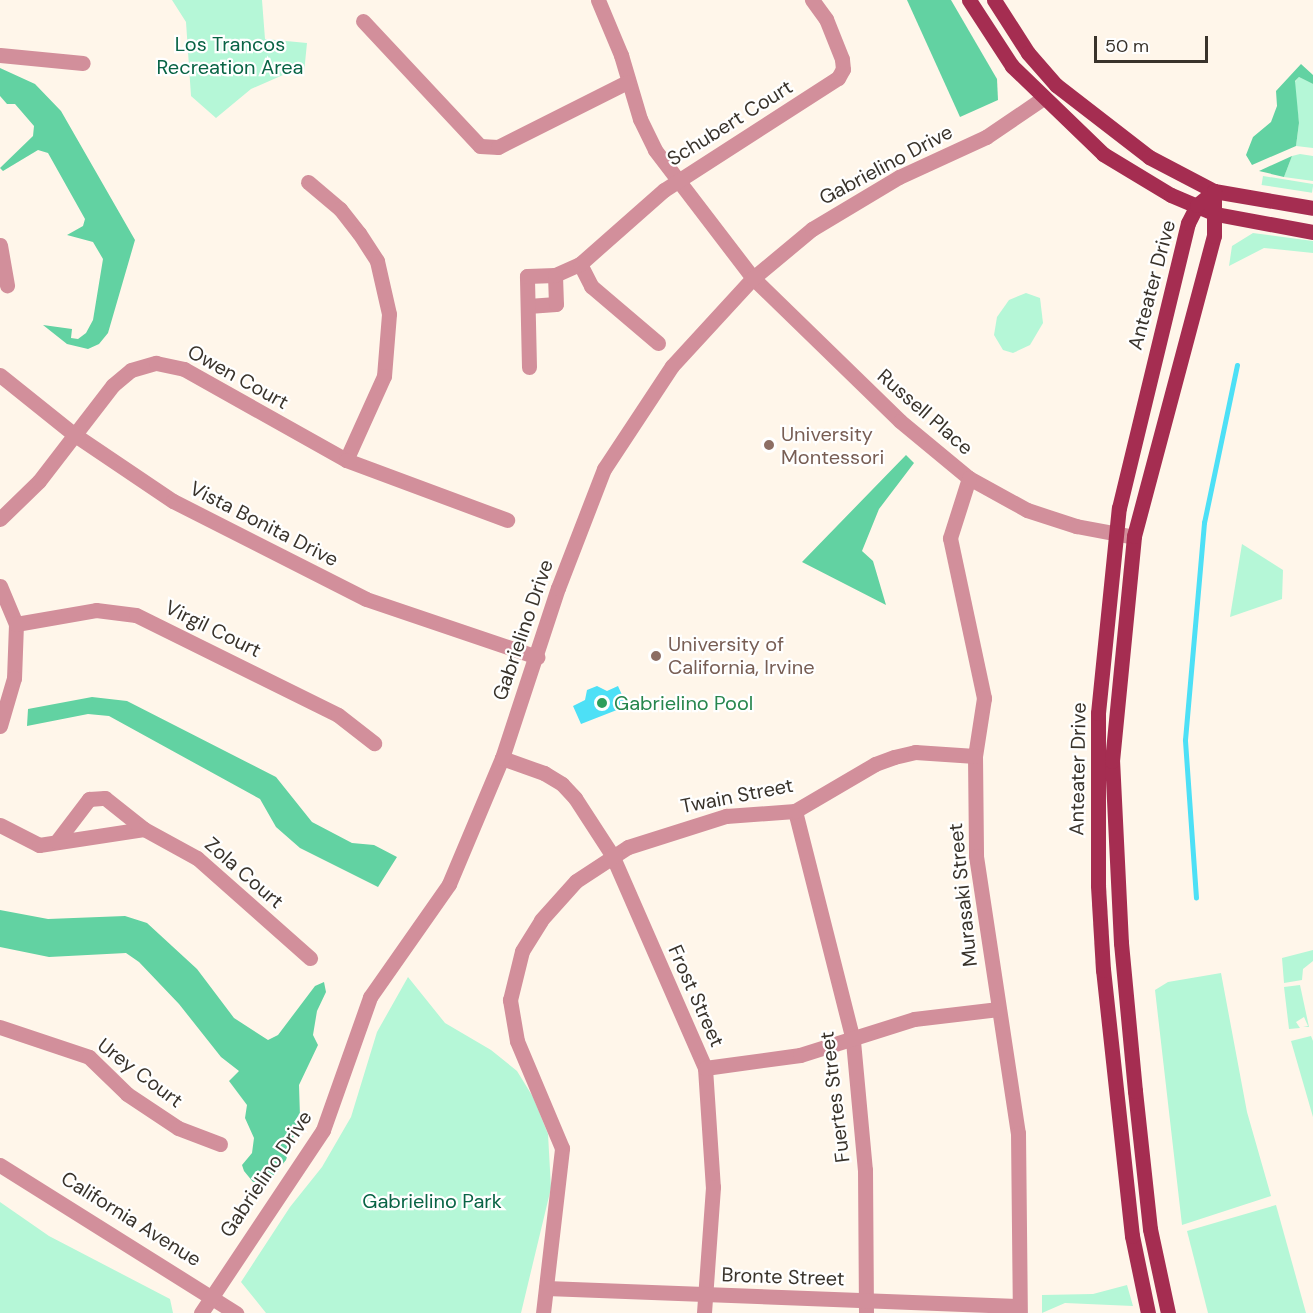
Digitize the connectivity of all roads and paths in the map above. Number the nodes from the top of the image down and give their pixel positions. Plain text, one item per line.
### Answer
1 (598, 0) edge
2 (812, 0) edge
3 (969, 0) edge
4 (994, 0) edge
5 (363, 21) dead end
6 (0, 55) edge
7 (83, 63) dead end
8 (627, 82) junction
9 (1042, 99) junction
10 (677, 180) junction
11 (308, 182) dead end
12 (1214, 191) junction
13 (1197, 206) junction
14 (1313, 208) edge
15 (1216, 214) junction
16 (1313, 232) edge
17 (0, 245) edge
18 (580, 264) junction
19 (555, 275) junction
20 (753, 278) junction
21 (7, 285) dead end
22 (528, 306) junction
23 (658, 344) dead end
24 (529, 367) dead end
25 (0, 375) edge
26 (75, 435) junction
27 (346, 460) junction
28 (969, 478) junction
29 (0, 519) edge
30 (507, 520) dead end
31 (1126, 535) junction
32 (0, 586) edge
33 (16, 624) junction
34 (537, 657) junction
35 (0, 726) edge
36 (375, 743) dead end
37 (975, 756) junction
38 (502, 758) junction
39 (1097, 790) junction
40 (795, 811) junction
41 (0, 825) edge
42 (144, 829) junction
43 (57, 842) junction
44 (612, 855) junction
45 (310, 958) dead end
46 (1125, 974) junction
47 (998, 1009) junction
48 (0, 1027) edge
49 (853, 1041) junction
50 (705, 1068) junction
51 (220, 1144) dead end
52 (0, 1165) edge
53 (546, 1288) junction
54 (212, 1295) junction
55 (707, 1295) junction
56 (866, 1307) edge
57 (1019, 1309) edge
58 (201, 1313) edge
59 (237, 1313) edge
60 (543, 1313) edge
61 (704, 1313) edge
62 (1148, 1313) edge
63 (1168, 1313) edge

1 - 8 street, Russell Place
2 - 10 street, Schubert Court
3 - 9 main road
4 - 12 main road
5 - 8 street
6 - 7 street
8 - 10 street, Russell Place
9 - 13 main road
9 - 20 street, Gabrielino Drive
10 - 18 street, Schubert Court
10 - 20 street, Russell Place
11 - 27 street
12 - 13 main road, Anteater Drive
12 - 14 main road
12 - 15 main road, Anteater Drive
13 - 15 main road
13 - 31 main road, Anteater Drive
15 - 16 main road
15 - 31 main road, Anteater Drive
17 - 21 street
18 - 19 street, Schubert Court
18 - 23 street
19 - 22 street, Schubert Court
19 - 22 street
20 - 28 street, Russell Place
20 - 34 street, Gabrielino Drive
22 - 24 street, Schubert Court
25 - 26 street, Vista Bonita Drive
26 - 27 street, Owen Court
26 - 29 street, Owen Court
26 - 34 street, Vista Bonita Drive
27 - 30 street, Owen Court
28 - 31 street, Russell Place
28 - 37 street, Murasaki Street
31 - 39 main road, Anteater Drive
31 - 46 main road, Anteater Drive
32 - 33 street
33 - 35 street
33 - 36 street, Virgil Court
34 - 38 street, Gabrielino Drive
37 - 40 street, Twain Street
37 - 47 street, Murasaki Street
38 - 44 street, Frost Street
38 - 54 street, Gabrielino Drive
39 - 46 main road
39 - 62 main road, Anteater Drive
40 - 44 street, Twain Street
40 - 49 street, Fuertes Street
41 - 43 street
42 - 43 street
42 - 43 street, Zola Court
42 - 45 street, Zola Court
44 - 50 street, Frost Street
44 - 53 street, Twain Street
46 - 63 main road, Anteater Drive
47 - 49 street
47 - 57 street, Murasaki Street
48 - 51 street, Urey Court
49 - 50 street
49 - 56 street, Fuertes Street
50 - 55 street, Frost Street
52 - 54 street, California Avenue
53 - 55 street, Bronte Street
53 - 60 street, Twain Street
54 - 58 street, Gabrielino Drive
54 - 59 street, California Avenue
55 - 56 street, Bronte Street
55 - 61 street, Frost Street
56 - 57 street, Bronte Street

